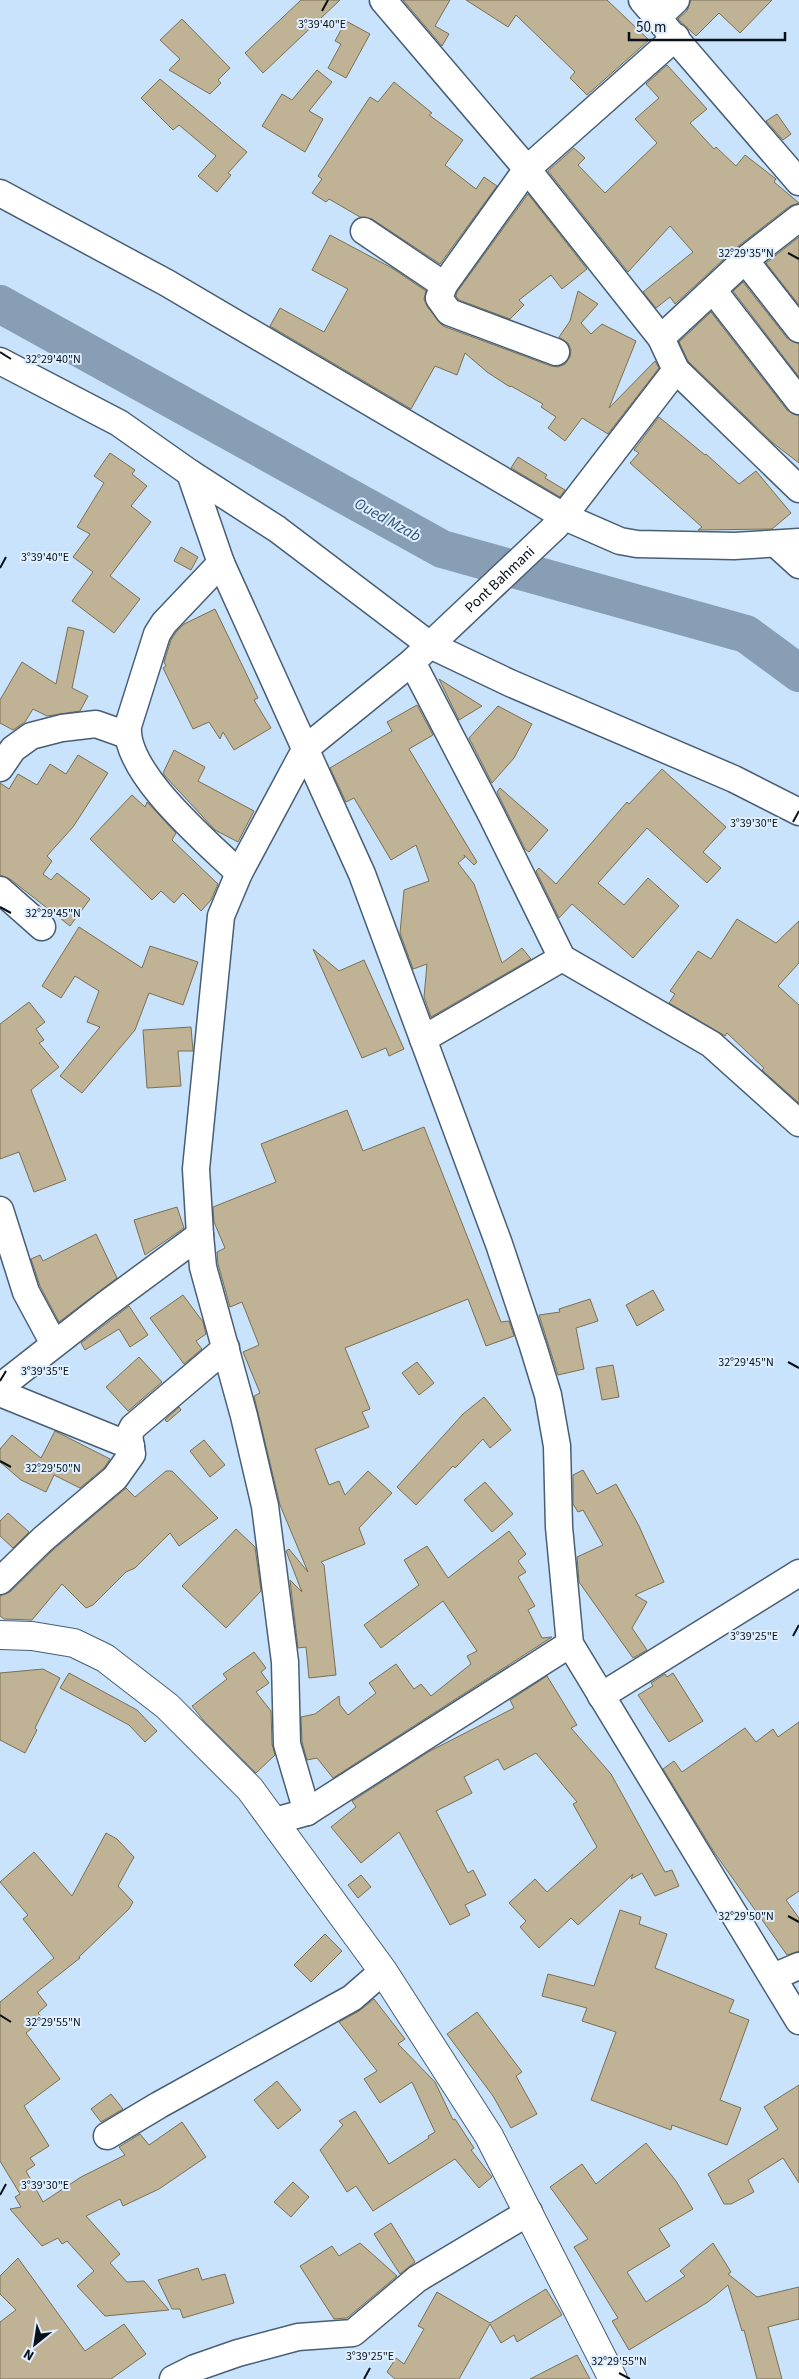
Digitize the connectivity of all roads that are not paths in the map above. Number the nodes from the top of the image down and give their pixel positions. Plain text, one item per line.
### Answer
1 (676, 0) edge
2 (389, 3) edge
3 (649, 9) edge
4 (676, 37) junction
5 (527, 168) junction
6 (799, 182) edge
7 (0, 194) edge
8 (799, 218) edge
9 (364, 231) dead end
10 (746, 260) junction
11 (444, 285) junction
12 (713, 290) junction
13 (799, 329) edge
14 (661, 338) junction
15 (556, 352) dead end
16 (0, 361) edge
17 (676, 370) junction
18 (799, 401) edge
19 (190, 473) junction
20 (799, 489) edge
21 (560, 522) junction
22 (788, 543) edge
23 (221, 563) junction
24 (799, 565) edge
25 (428, 646) junction
26 (127, 735) junction
27 (306, 748) junction
28 (0, 768) edge
29 (799, 812) edge
30 (240, 873) junction
31 (0, 890) edge
32 (42, 927) dead end
33 (562, 958) junction
34 (423, 1039) junction
35 (799, 1123) edge
36 (0, 1210) edge
37 (200, 1235) junction
38 (54, 1344) junction
39 (226, 1348) junction
40 (0, 1387) edge
41 (0, 1393) edge
42 (131, 1446) junction
43 (799, 1573) edge
44 (0, 1581) edge
45 (0, 1635) edge
46 (570, 1644) junction
47 (601, 1696) junction
48 (308, 1812) junction
49 (275, 1821) junction
50 (799, 1966) edge
51 (383, 1972) junction
52 (773, 1977) junction
53 (799, 2021) edge
54 (108, 2136) dead end
55 (530, 2212) junction
56 (172, 2379) edge
57 (613, 2379) edge

1 - 3 street
2 - 5 street
3 - 4 street
4 - 5 street
4 - 6 street
5 - 11 street
5 - 14 street
7 - 21 street
8 - 10 street
9 - 11 street
10 - 12 street
10 - 13 street
11 - 15 street
12 - 14 street
12 - 18 street
14 - 17 street
16 - 19 street
17 - 20 street
17 - 21 street, Pont Bahmani
19 - 23 street
19 - 25 street
21 - 22 street
21 - 25 street, Pont Bahmani
22 - 24 street
23 - 26 street
23 - 27 street
25 - 27 street, Pont Bahmani
25 - 29 street
25 - 33 street
26 - 28 street
26 - 30 street
27 - 30 street
27 - 34 street
30 - 37 street
31 - 32 street
33 - 34 street
33 - 35 street
34 - 46 street
36 - 38 street
37 - 38 street
37 - 39 street
38 - 40 street
39 - 42 street
39 - 48 street
41 - 42 street
42 - 44 street
43 - 47 street
45 - 49 main road
46 - 47 street
46 - 48 street
47 - 52 street
48 - 49 street
49 - 51 main road
50 - 52 street
51 - 54 street
51 - 55 main road
52 - 53 street
55 - 56 street
55 - 57 main road

